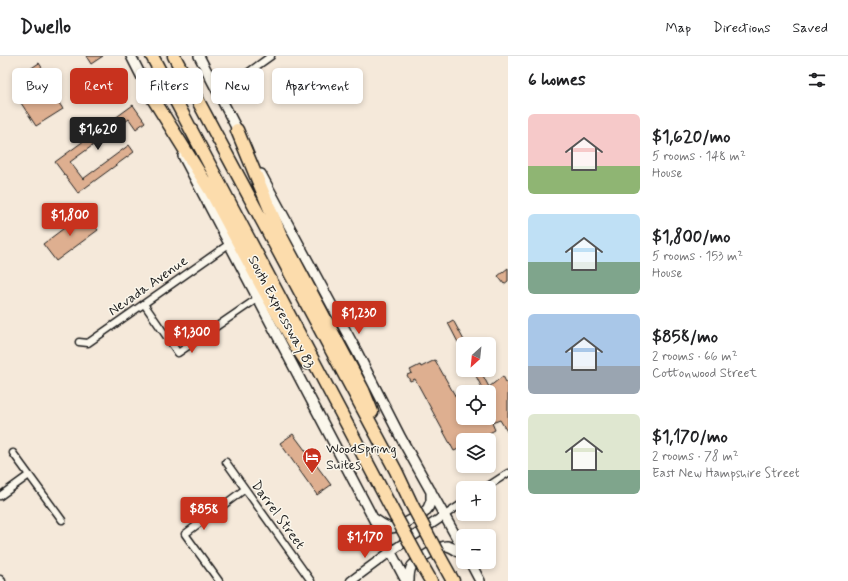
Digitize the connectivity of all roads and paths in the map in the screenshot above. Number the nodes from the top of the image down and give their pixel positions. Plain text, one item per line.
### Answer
1 (131, 56) edge
2 (152, 56) edge
3 (174, 56) edge
4 (199, 56) edge
5 (271, 56) edge
6 (137, 68) edge
7 (254, 68) edge
8 (211, 80) edge
9 (156, 104) edge
10 (156, 104) edge
11 (223, 104) edge
12 (237, 130) junction
13 (229, 244) junction
14 (258, 298) junction
15 (144, 304) junction
16 (79, 342) dead end
17 (345, 420) junction
18 (14, 453) dead end
19 (226, 462) dead end
20 (396, 471) junction
21 (508, 473) edge
22 (29, 475) junction
23 (496, 481) edge
24 (245, 489) junction
25 (431, 490) junction
26 (0, 496) edge
27 (456, 508) edge
28 (445, 515) junction
29 (372, 517) junction
30 (62, 520) dead end
31 (456, 536) edge
32 (456, 550) edge
33 (390, 552) junction
34 (474, 569) edge
35 (219, 581) edge
36 (311, 581) edge
37 (351, 581) edge
38 (406, 581) edge
39 (409, 581) edge
40 (431, 581) edge
41 (453, 581) edge
42 (480, 581) edge

1 - 6 main road, South Expressway 83
2 - 17 highway
3 - 20 highway
4 - 8 main road
5 - 7 street
9 - 13 main road, South Expressway 83
10 - 17 highway
11 - 12 main road
12 - 20 highway
12 - 25 main road
13 - 14 main road, South Expressway 83
13 - 15 street, Nevada Avenue
14 - 15 street
14 - 29 main road, South Expressway 83
15 - 16 street, Nevada Avenue
17 - 40 highway, bridge
18 - 22 street
19 - 24 street, Darrel Street
20 - 41 highway, bridge
21 - 23 street
22 - 26 street
22 - 30 street
24 - 35 street
24 - 36 street, Darrel Street
25 - 28 main road
25 - 29 main road
27 - 28 street
28 - 31 main road
28 - 33 street
29 - 33 main road, South Expressway 83
32 - 39 main road
33 - 37 street
33 - 38 main road, South Expressway 83
34 - 42 main road

